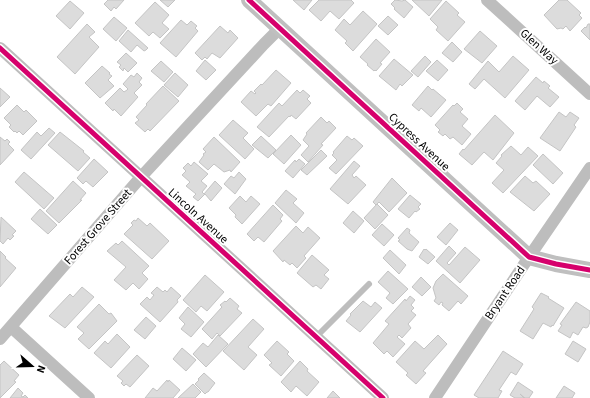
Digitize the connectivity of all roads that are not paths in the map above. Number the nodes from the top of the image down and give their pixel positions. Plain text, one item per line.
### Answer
1 (249, 0) edge
2 (487, 0) edge
3 (280, 28) junction
4 (0, 48) edge
5 (590, 94) edge
6 (590, 168) edge
7 (142, 177) junction
8 (529, 256) junction
9 (590, 270) edge
10 (369, 284) dead end
11 (11, 327) junction
12 (316, 337) junction
13 (0, 339) edge
14 (89, 398) edge
15 (383, 398) edge
16 (435, 398) edge

1 - 3 street, Cypress Avenue
2 - 5 street, Glen Way
3 - 7 street, Forest Grove Street
3 - 8 street, Cypress Avenue
4 - 7 street, Lincoln Avenue
6 - 8 street, Bryant Road
7 - 11 street, Forest Grove Street
7 - 12 street, Lincoln Avenue
8 - 9 street, Cypress Avenue
8 - 16 street, Bryant Road
10 - 12 lane
11 - 13 street, Forest Grove Street
11 - 14 street
12 - 15 street, Lincoln Avenue

